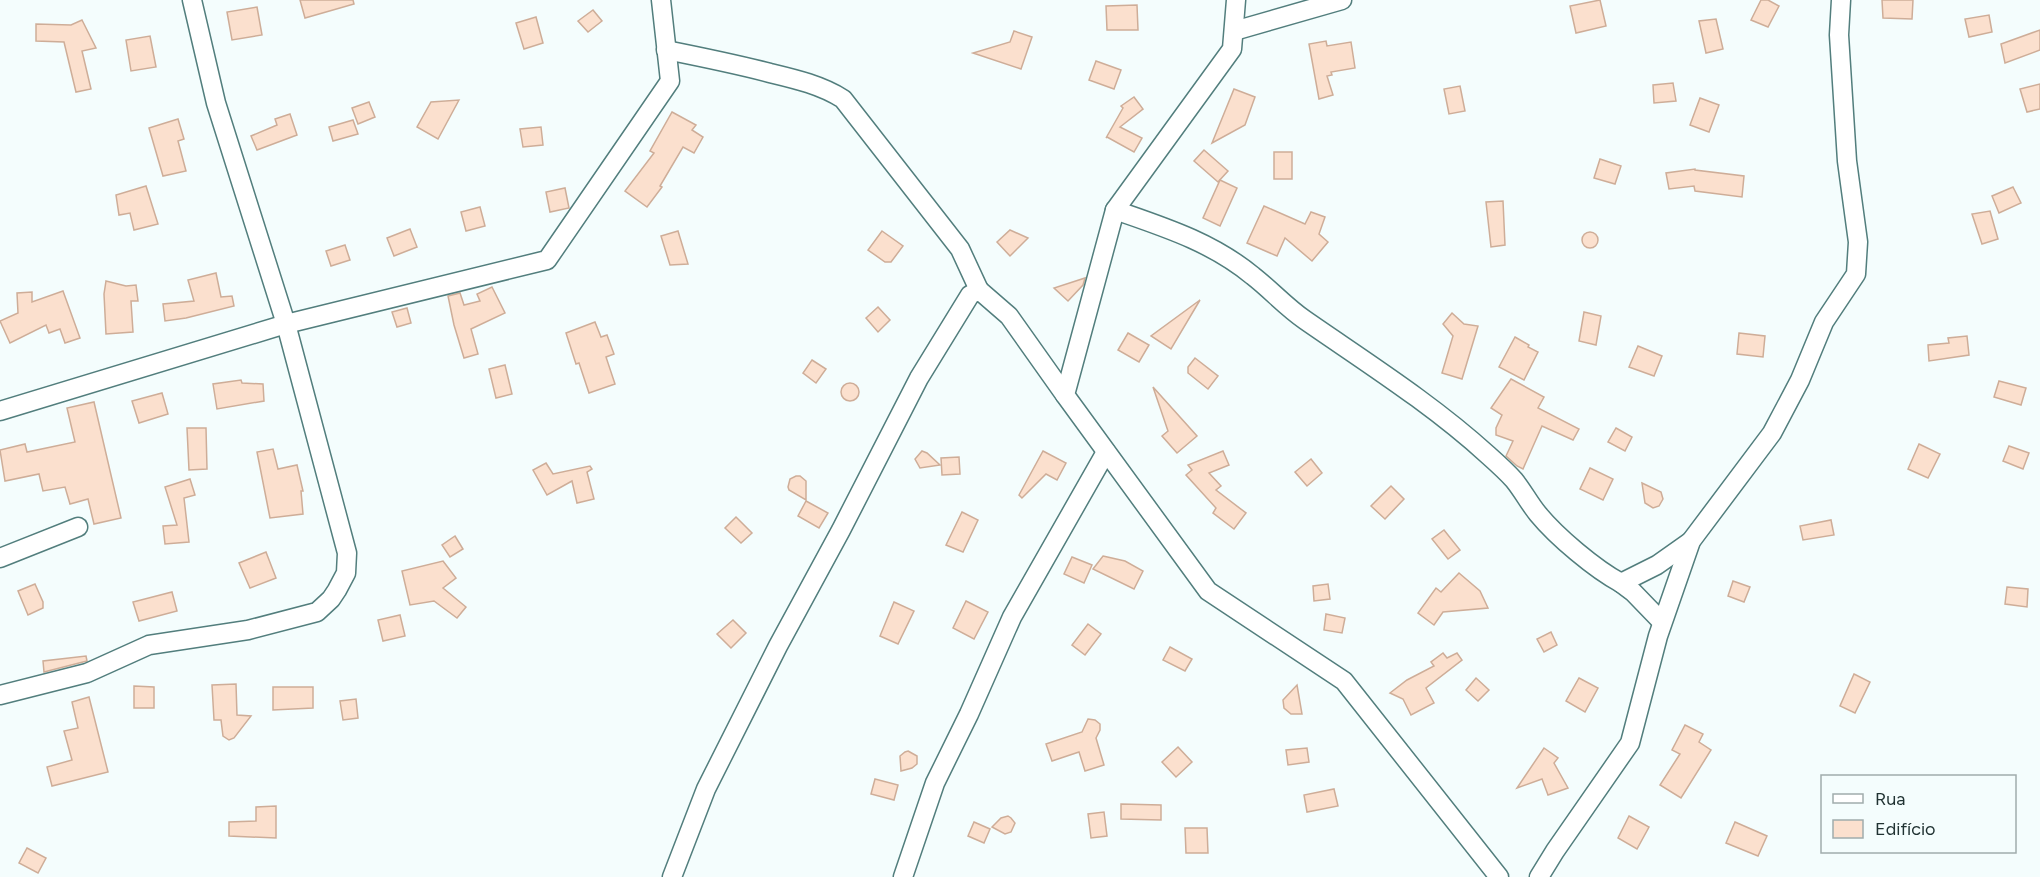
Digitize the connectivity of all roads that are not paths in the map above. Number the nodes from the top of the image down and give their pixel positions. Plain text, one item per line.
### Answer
1 (192, 0) edge
2 (660, 0) edge
3 (1236, 0) edge
4 (1342, 0) edge
5 (1841, 0) edge
6 (1234, 31) junction
7 (666, 50) junction
8 (1114, 210) junction
9 (979, 290) junction
10 (286, 324) junction
11 (1065, 395) junction
12 (0, 411) edge
13 (1106, 452) junction
14 (78, 527) dead end
15 (1691, 541) junction
16 (0, 558) edge
17 (1622, 583) junction
18 (1662, 622) junction
19 (0, 695) edge
20 (672, 877) edge
21 (903, 877) edge
22 (1499, 877) edge
23 (1539, 877) edge

1 - 10 street
2 - 7 street
3 - 6 street
4 - 6 street
5 - 15 street
6 - 8 street
7 - 9 street
7 - 10 street
8 - 11 street
8 - 17 street
9 - 11 street
9 - 20 street
10 - 12 street
10 - 19 street
11 - 13 street
13 - 21 street
13 - 22 street
14 - 16 street
15 - 17 street
15 - 18 street
17 - 18 street
18 - 23 street

